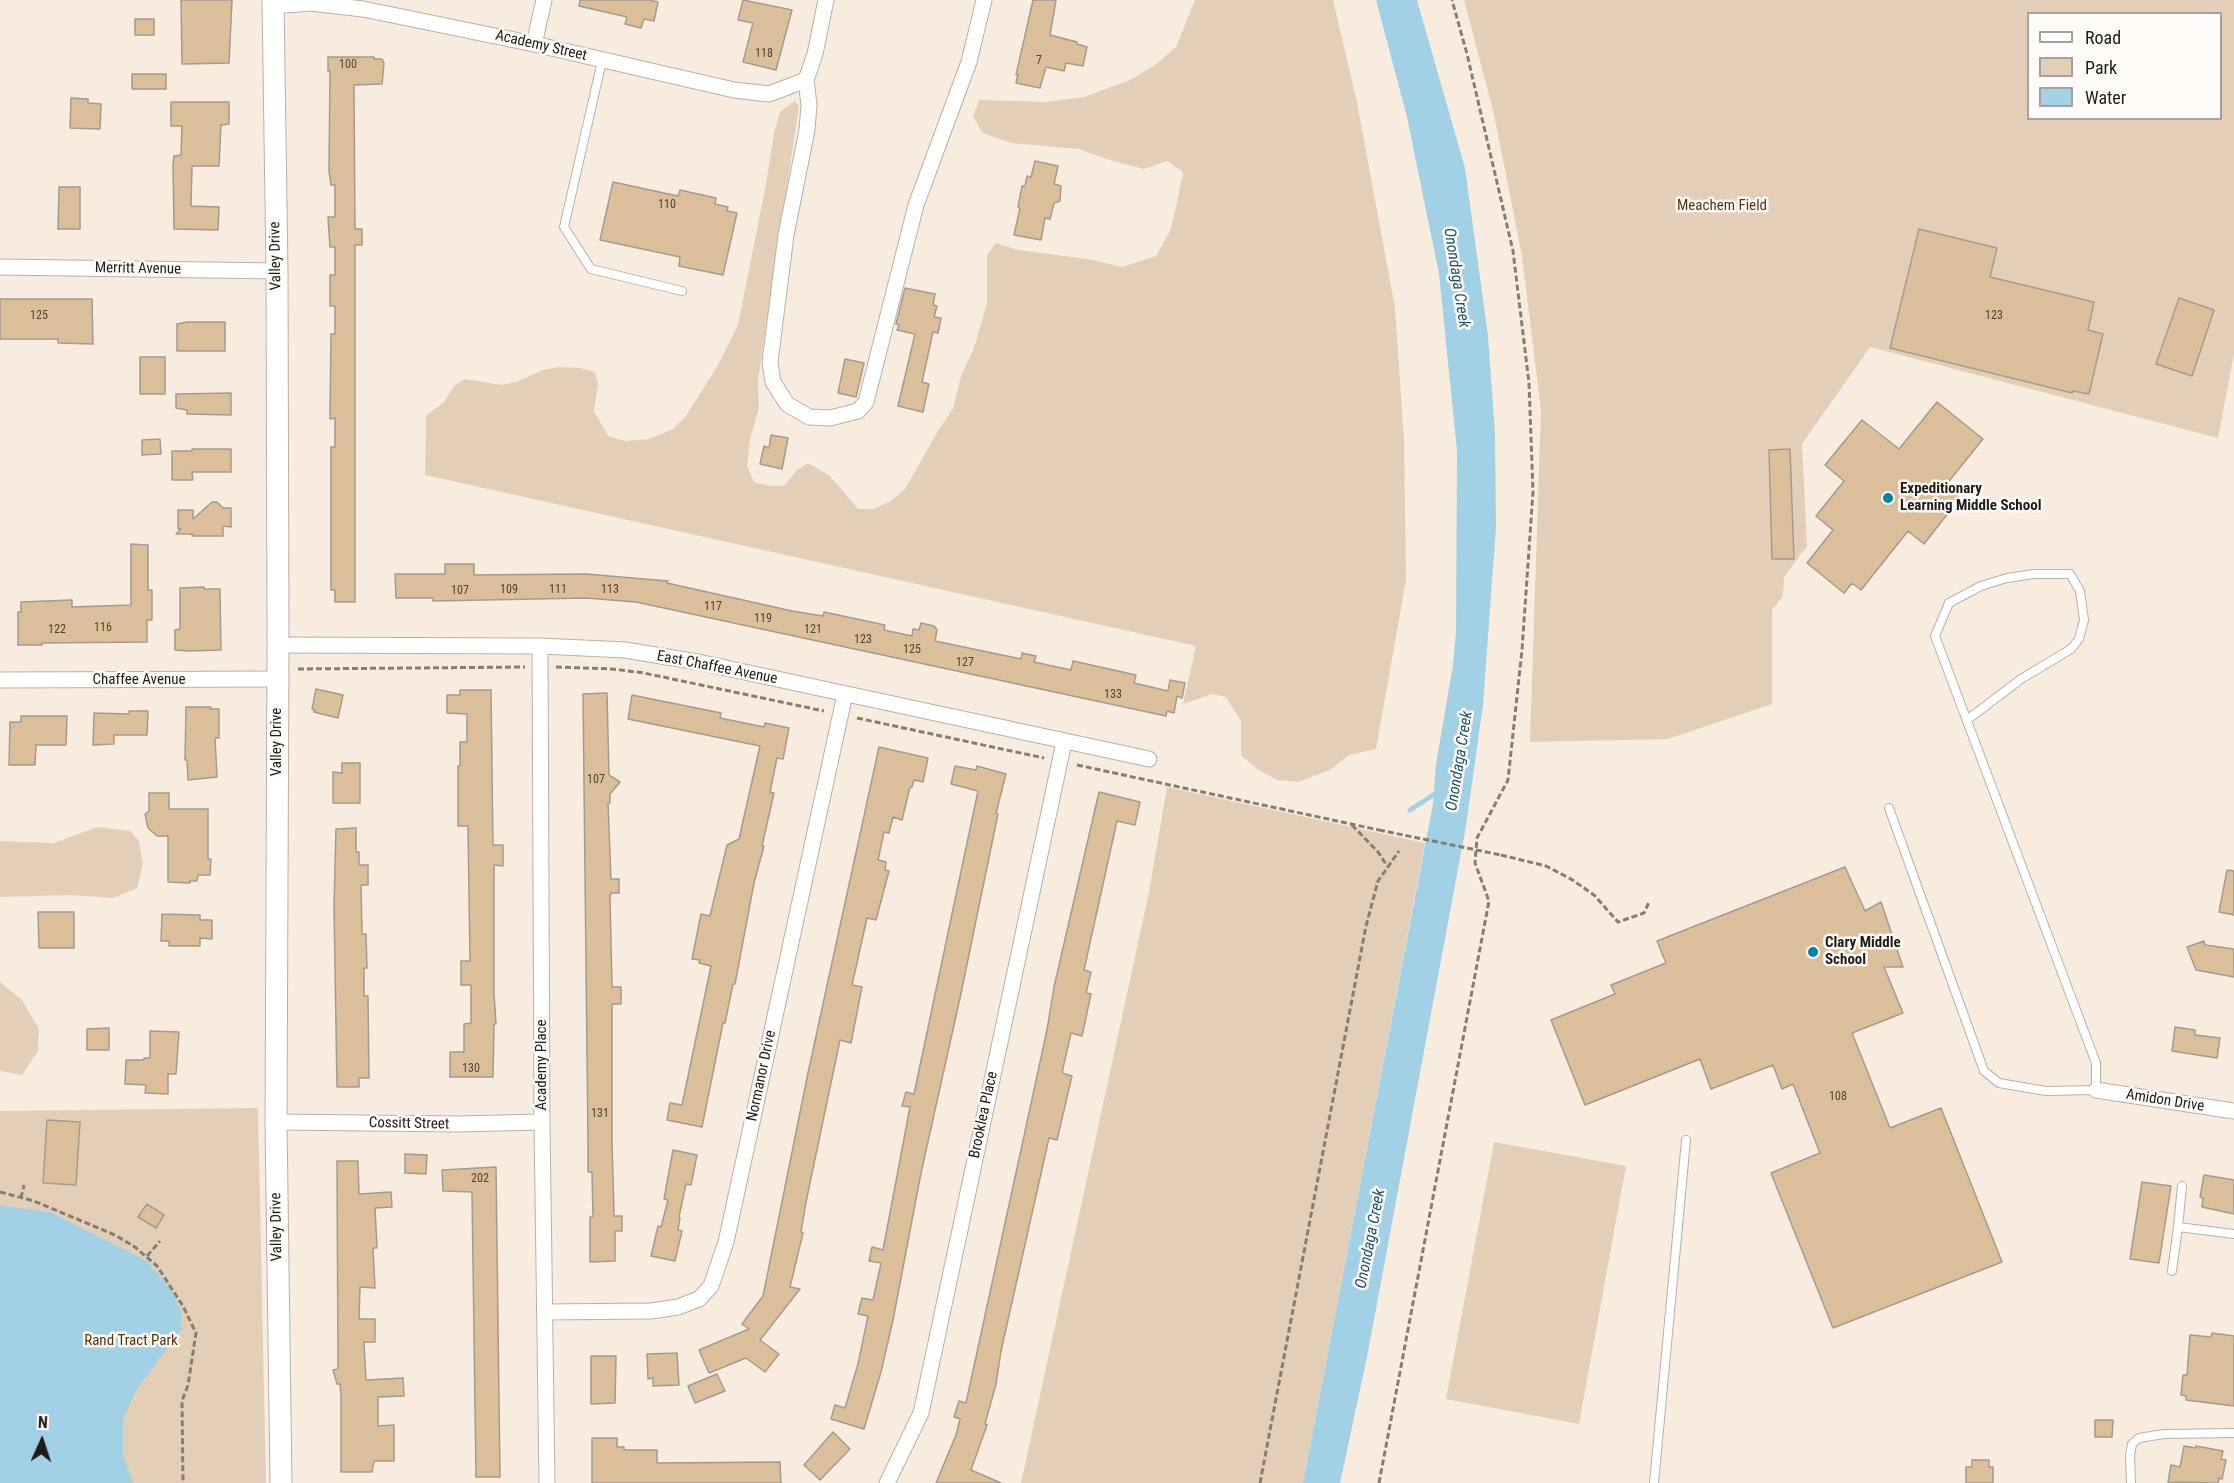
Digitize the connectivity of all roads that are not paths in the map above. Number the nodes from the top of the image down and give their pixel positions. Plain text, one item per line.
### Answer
1 (544, 0) edge
2 (826, 0) edge
3 (984, 0) edge
4 (273, 3) edge
5 (534, 44) junction
6 (602, 60) junction
7 (806, 80) junction
8 (0, 267) edge
9 (277, 271) junction
10 (682, 291) dead end
11 (278, 645) junction
12 (540, 646) junction
13 (278, 679) junction
14 (0, 680) edge
15 (845, 694) junction
16 (1967, 720) junction
17 (1064, 742) junction
18 (1149, 759) dead end
19 (1889, 808) dead end
20 (2096, 1090) junction
21 (2234, 1112) edge
22 (276, 1122) junction
23 (543, 1122) junction
24 (1686, 1140) dead end
25 (2182, 1186) dead end
26 (2178, 1227) junction
27 (2234, 1234) edge
28 (2172, 1270) dead end
29 (545, 1312) junction
30 (2234, 1433) edge
31 (281, 1483) edge
32 (547, 1483) edge
33 (887, 1483) edge
34 (1654, 1483) edge
35 (2131, 1483) edge

1 - 5 street
2 - 7 street
3 - 7 street
4 - 5 street, Academy Street
4 - 9 main road, Valley Drive
5 - 6 street, Academy Street
6 - 7 street, Academy Street
6 - 10 lane
8 - 9 street, Merritt Avenue
9 - 11 main road, Valley Drive
11 - 12 street, East Chaffee Avenue
11 - 13 main road, Valley Drive
12 - 15 street, East Chaffee Avenue
12 - 23 street, Academy Place
13 - 14 street, Chaffee Avenue
13 - 22 main road, Valley Drive
15 - 17 street, East Chaffee Avenue
15 - 29 street, Normanor Drive
16 - 16 lane
16 - 20 lane
17 - 18 street, East Chaffee Avenue
17 - 33 street, Brooklea Place
19 - 20 lane
20 - 21 street, Amidon Drive
22 - 23 street, Cossitt Street
22 - 31 main road, Valley Drive
23 - 29 street, Academy Place
24 - 34 lane
25 - 26 lane
26 - 27 lane
26 - 28 lane
29 - 32 street, Academy Place
30 - 35 lane

